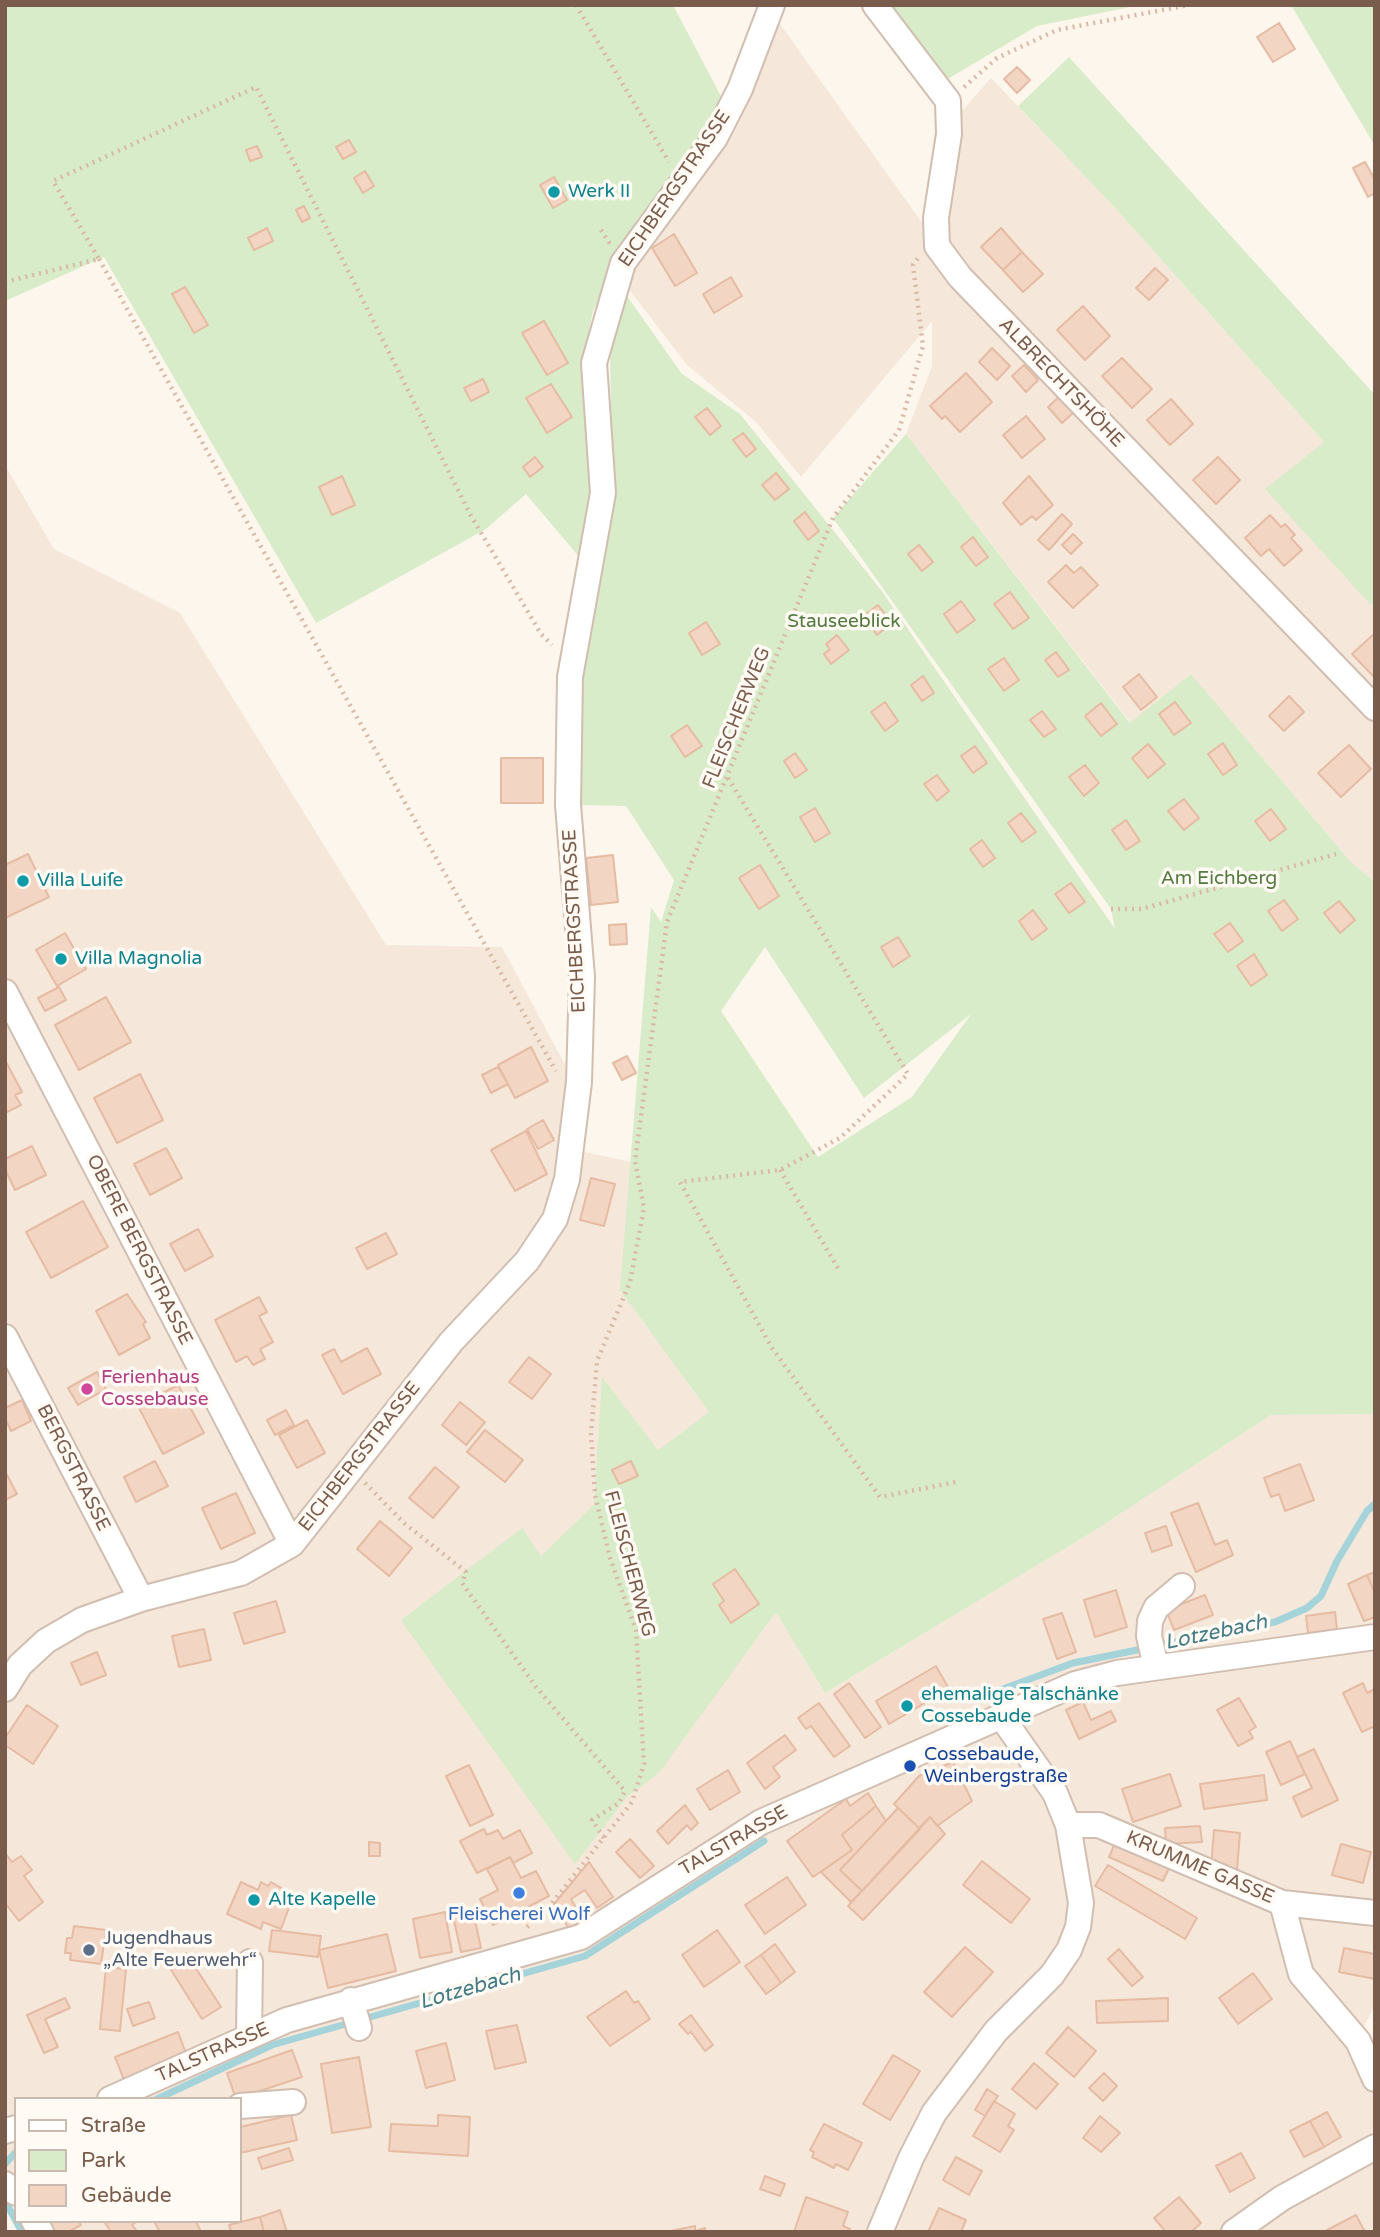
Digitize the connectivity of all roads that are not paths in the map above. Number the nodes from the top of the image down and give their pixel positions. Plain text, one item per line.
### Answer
1 (772, 5) edge
2 (874, 5) edge
3 (1375, 708) edge
4 (5, 992) edge
5 (5, 1337) edge
6 (292, 1544) junction
7 (1182, 1586) dead end
8 (141, 1599) junction
9 (1375, 1637) edge
10 (1153, 1654) junction
11 (5, 1689) edge
12 (1001, 1716) junction
13 (1068, 1825) junction
14 (1282, 1903) junction
15 (1375, 1913) edge
16 (250, 1962) dead end
17 (249, 2037) junction
18 (1375, 2079) edge
19 (157, 2091) edge
20 (122, 2097) edge
21 (293, 2102) dead end
22 (242, 2106) edge
23 (1375, 2147) edge
24 (880, 2232) edge
25 (1234, 2232) edge

1 - 6 street, EICHBERGSTRASSE
2 - 3 street, ALBRECHTSHÖHE
4 - 6 street, OBERE BERGSTRASSE
5 - 8 street, BERGSTRASSE
6 - 8 street, EICHBERGSTRASSE
7 - 10 street
8 - 11 street, EICHBERGSTRASSE
9 - 10 street, TALSTRASSE
10 - 12 street, TALSTRASSE
12 - 13 street
12 - 17 street, TALSTRASSE
13 - 14 street, KRUMME GASSE
13 - 24 street
14 - 15 street, KRUMME GASSE
14 - 18 street
16 - 17 street
17 - 19 street, TALSTRASSE
19 - 20 street, TALSTRASSE
21 - 22 street
23 - 25 street

